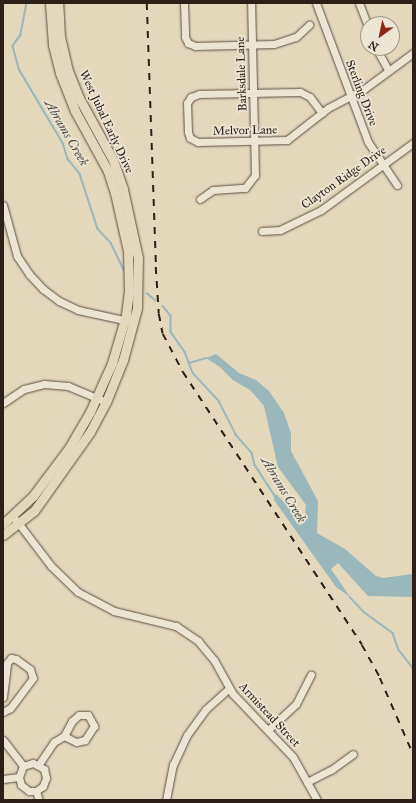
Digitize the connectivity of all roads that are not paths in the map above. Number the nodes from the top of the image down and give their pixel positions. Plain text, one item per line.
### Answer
1 (50, 3) edge
2 (58, 3) edge
3 (184, 3) edge
4 (251, 3) edge
5 (316, 3) edge
6 (359, 3) edge
7 (364, 16) edge
8 (310, 25) dead end
9 (252, 45) junction
10 (413, 53) edge
11 (381, 56) edge
12 (389, 71) junction
13 (254, 93) junction
14 (350, 96) junction
15 (322, 113) junction
16 (255, 141) junction
17 (413, 143) edge
18 (382, 165) junction
19 (397, 185) dead end
20 (200, 199) dead end
21 (4, 210) edge
22 (262, 231) dead end
23 (124, 321) junction
24 (134, 322) junction
25 (97, 398) junction
26 (106, 402) junction
27 (3, 403) edge
28 (17, 520) junction
29 (3, 524) edge
30 (3, 535) edge
31 (311, 675) dead end
32 (229, 688) junction
33 (3, 698) edge
34 (3, 712) edge
35 (268, 730) junction
36 (64, 736) junction
37 (3, 740) edge
38 (354, 754) dead end
39 (39, 764) junction
40 (23, 766) junction
41 (19, 777) junction
42 (3, 779) edge
43 (307, 782) junction
44 (36, 791) junction
45 (39, 800) edge
46 (166, 800) edge
47 (317, 800) edge

1 - 23 main road, West Jubal Early Drive
2 - 24 main road, West Jubal Early Drive
3 - 9 street
4 - 9 street, Barksdale Lane
5 - 14 street, Sterling Drive
6 - 7 street
8 - 9 street
9 - 13 street, Barksdale Lane
10 - 12 street, Melvor Lane
11 - 12 street
12 - 14 street, Melvor Lane
13 - 15 street
13 - 16 street, Barksdale Lane
13 - 16 street, Melvor Lane
14 - 15 street, Melvor Lane
14 - 18 street, Sterling Drive
15 - 16 street, Melvor Lane
16 - 20 street, Barksdale Lane
17 - 18 street, Clayton Ridge Drive
18 - 19 street, Sterling Drive
18 - 22 street, Clayton Ridge Drive
21 - 23 street
23 - 24 street
23 - 25 main road, West Jubal Early Drive
24 - 26 main road, West Jubal Early Drive
25 - 26 street
25 - 27 street
25 - 28 main road, West Jubal Early Drive
26 - 28 main road, West Jubal Early Drive
28 - 29 main road
28 - 30 main road
28 - 32 street, Armistead Street
31 - 35 street
32 - 35 street, Armistead Street
32 - 46 street
33 - 34 street
35 - 43 street, Armistead Street
36 - 36 street
36 - 39 street
37 - 40 street
38 - 43 street
39 - 40 street
39 - 44 street
40 - 41 street
41 - 42 street
41 - 44 street
43 - 47 street, Armistead Street
44 - 45 street

